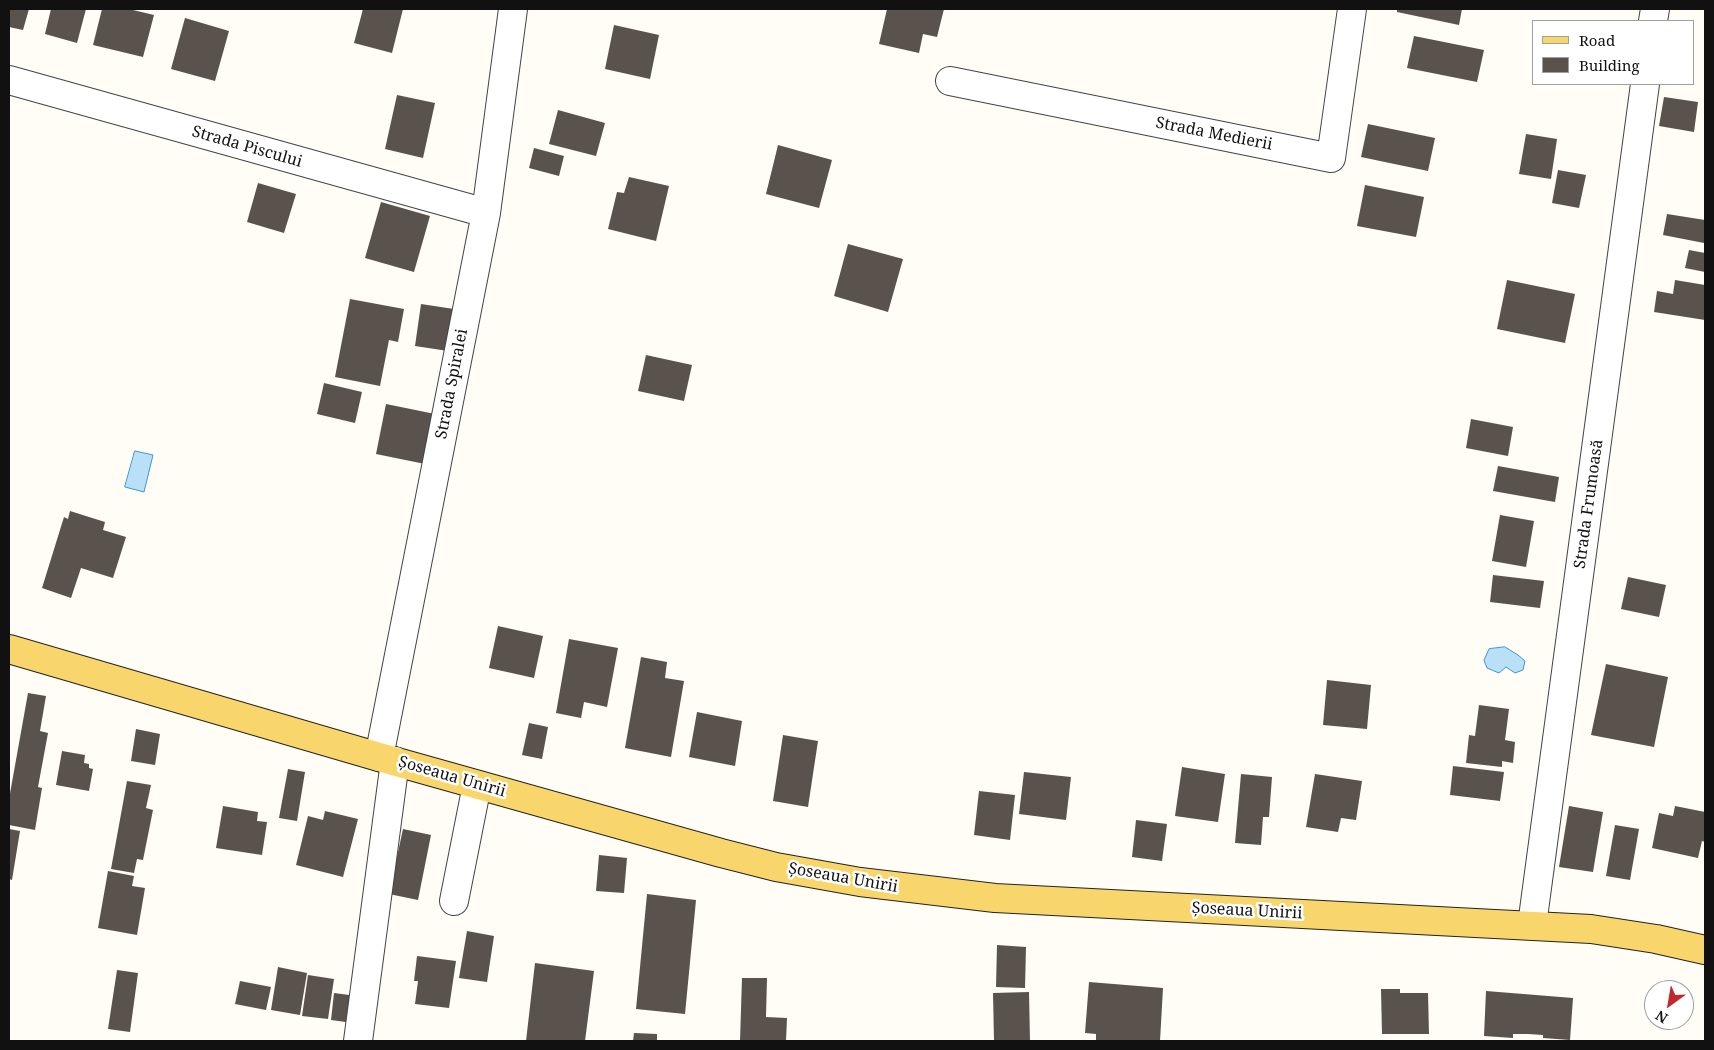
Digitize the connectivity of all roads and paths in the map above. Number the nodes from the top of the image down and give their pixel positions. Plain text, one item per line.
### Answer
1 (513, 9) edge
2 (1352, 9) edge
3 (9, 80) edge
4 (950, 81) dead end
5 (1645, 85) edge
6 (486, 213) junction
7 (9, 648) edge
8 (387, 759) junction
9 (477, 784) junction
10 (454, 900) dead end
11 (1532, 925) junction
12 (1705, 950) edge
13 (358, 1041) edge

1 - 6 street, Strada Spiralei
2 - 4 street, Strada Medierii
3 - 6 street, Strada Piscului
5 - 11 street, Strada Frumoasă
6 - 8 street, Strada Spiralei
7 - 8 main road, Șoseaua Unirii
8 - 9 main road, Șoseaua Unirii
8 - 13 street, Strada Spiralei
9 - 10 street
9 - 11 main road, Șoseaua Unirii
11 - 12 main road, Șoseaua Unirii

